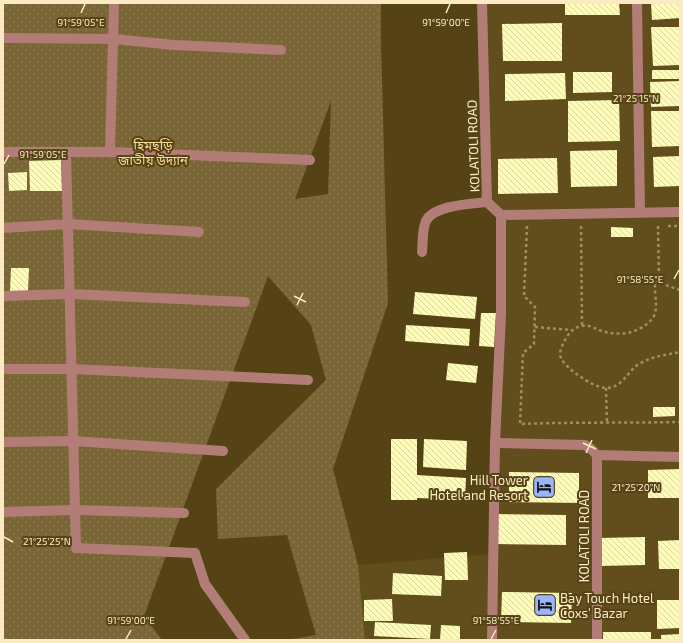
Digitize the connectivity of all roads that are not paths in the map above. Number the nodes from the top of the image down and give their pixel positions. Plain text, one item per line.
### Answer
1 (114, 3) edge
2 (482, 3) edge
3 (637, 3) edge
4 (3, 38) edge
5 (114, 39) junction
6 (281, 50) dead end
7 (3, 152) edge
8 (110, 152) junction
9 (66, 153) junction
10 (310, 160) dead end
11 (487, 202) junction
12 (640, 212) junction
13 (680, 212) edge
14 (501, 215) junction
15 (68, 224) junction
16 (3, 228) edge
17 (200, 232) dead end
18 (422, 252) dead end
19 (70, 294) junction
20 (3, 296) edge
21 (245, 302) dead end
22 (3, 369) edge
23 (72, 369) junction
24 (308, 380) dead end
25 (73, 441) junction
26 (3, 442) edge
27 (495, 443) junction
28 (223, 451) dead end
29 (597, 455) junction
30 (680, 456) edge
31 (75, 510) junction
32 (3, 512) edge
33 (184, 513) dead end
34 (245, 640) edge
35 (492, 640) edge
36 (598, 640) edge

1 - 5 street
2 - 11 street, KOLATOLI ROAD
3 - 12 street
4 - 5 street
5 - 6 street
5 - 8 street
7 - 9 street
8 - 9 street
8 - 10 street
9 - 15 street
11 - 14 street, KOLATOLI ROAD
11 - 18 street
12 - 13 street
12 - 14 street
14 - 27 street
15 - 16 street
15 - 17 street
15 - 19 street
19 - 20 street
19 - 21 street
19 - 23 street
22 - 23 street
23 - 24 street
23 - 25 street
25 - 26 street
25 - 28 street
25 - 31 street
27 - 29 street
27 - 35 street
29 - 30 street
29 - 36 street, KOLATOLI ROAD
31 - 32 street
31 - 33 street
31 - 34 street

